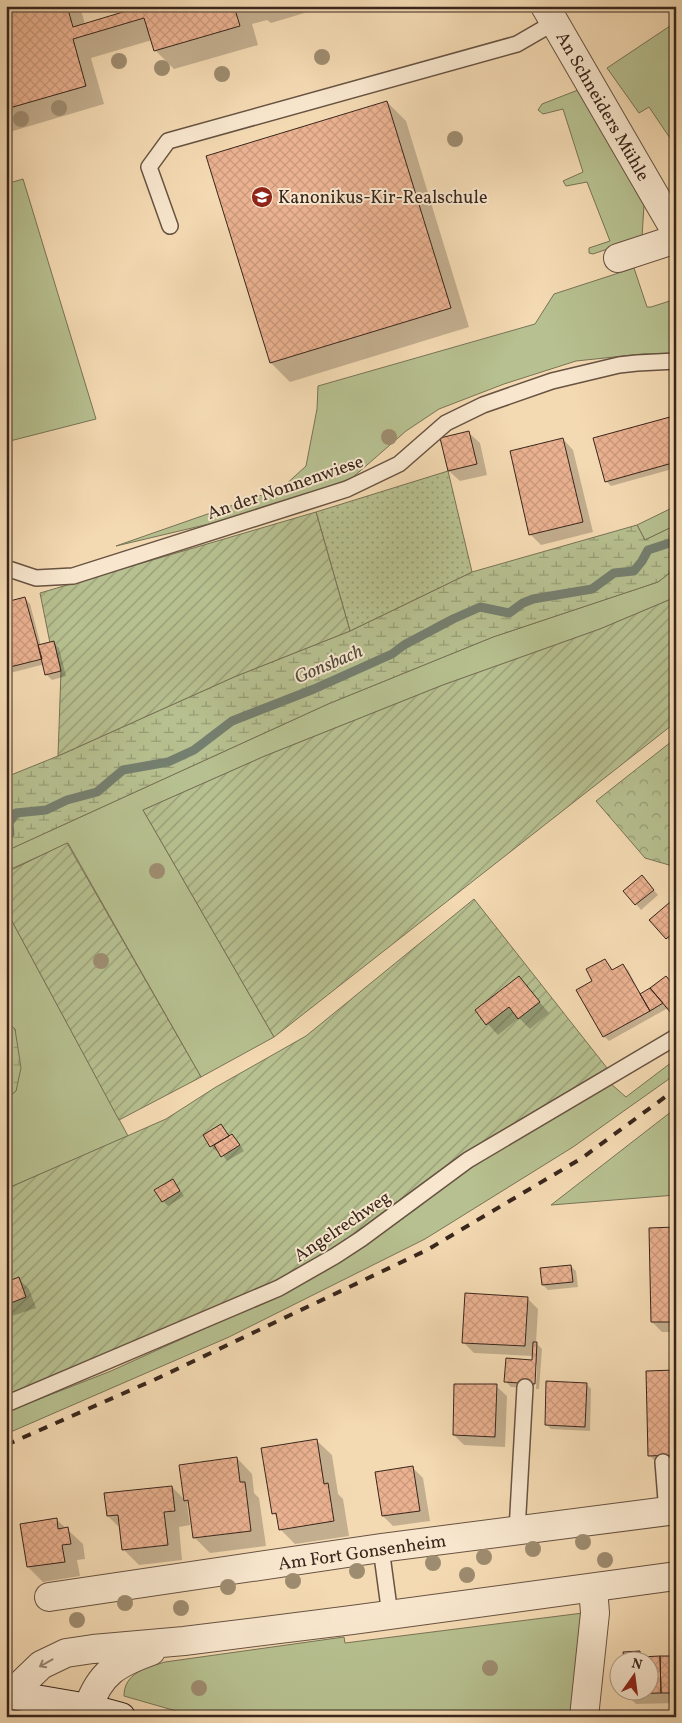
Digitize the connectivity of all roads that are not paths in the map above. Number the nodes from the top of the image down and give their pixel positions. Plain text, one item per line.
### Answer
1 (550, 11) edge
2 (170, 226) dead end
3 (676, 232) edge
4 (676, 239) edge
5 (618, 258) dead end
6 (676, 361) edge
7 (6, 568) edge
8 (676, 1037) edge
9 (525, 1387) dead end
10 (6, 1404) edge
11 (663, 1462) dead end
12 (671, 1505) edge
13 (517, 1531) junction
14 (381, 1548) junction
15 (676, 1576) edge
16 (593, 1588) junction
17 (49, 1598) dead end
18 (390, 1615) junction
19 (184, 1641) junction
20 (8, 1695) edge
21 (88, 1708) junction
22 (63, 1717) edge
23 (121, 1717) edge
24 (584, 1717) edge

1 - 2 lane
1 - 3 street, An Schneiders Mühle
4 - 5 street
6 - 7 lane, An der Nonnenwiese
8 - 10 lane, Angelrechweg
9 - 13 lane
11 - 12 lane
12 - 13 street, Am Fort Gonsenheim
13 - 14 street, Am Fort Gonsenheim
14 - 17 street, Am Fort Gonsenheim
14 - 18 lane
15 - 16 street
16 - 18 street
16 - 24 street
18 - 19 street
19 -> 20 street
19 - 21 street
20 - 21 street
20 - 22 street
21 - 23 street

